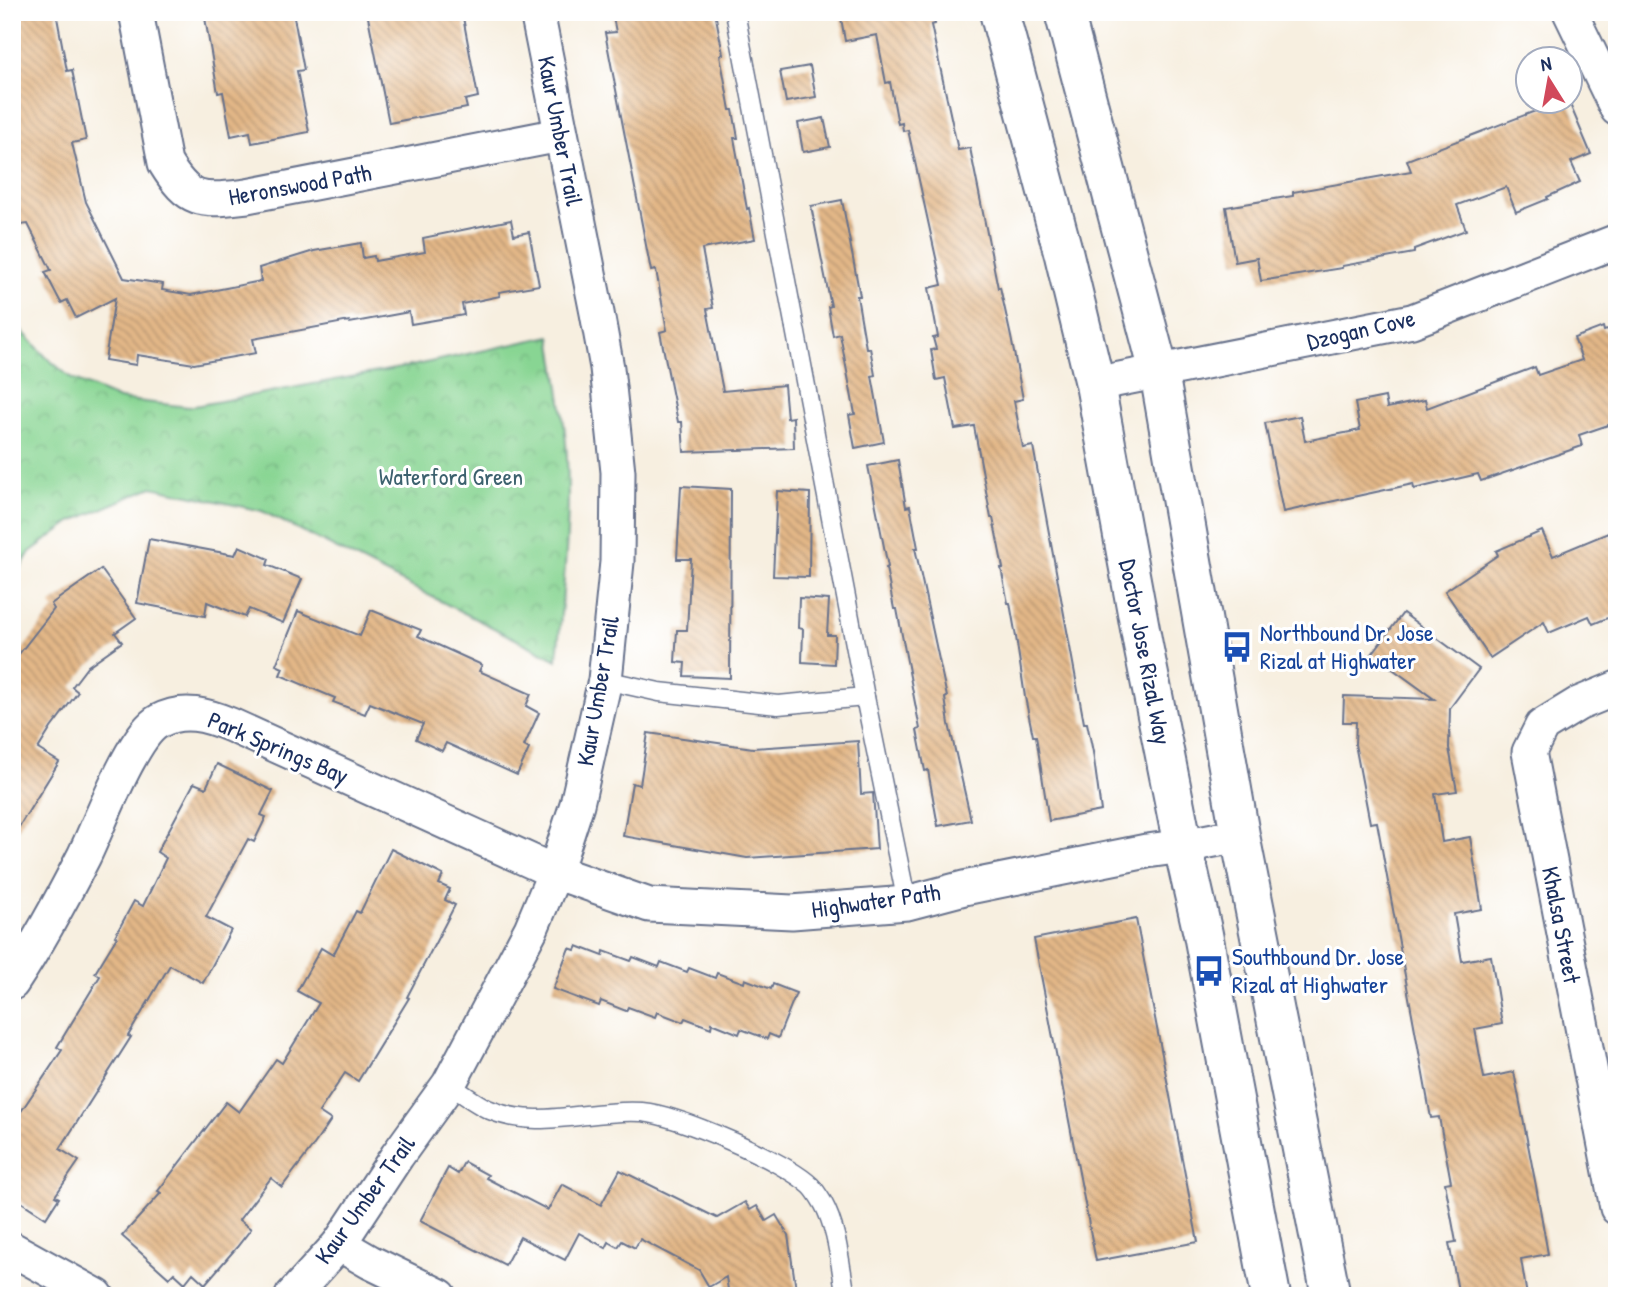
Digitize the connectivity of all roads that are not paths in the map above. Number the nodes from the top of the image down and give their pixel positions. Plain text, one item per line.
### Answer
1 (136, 12) edge
2 (537, 12) edge
3 (735, 12) edge
4 (999, 12) edge
5 (1064, 12) edge
6 (1570, 12) edge
7 (1617, 109) edge
8 (560, 135) junction
9 (1617, 241) edge
10 (1159, 372) junction
11 (1095, 384) junction
12 (605, 680) junction
13 (1617, 688) edge
14 (865, 697) junction
15 (1240, 835) junction
16 (1183, 846) junction
17 (555, 872) junction
18 (907, 903) junction
19 (12, 983) edge
20 (449, 1084) junction
21 (1617, 1208) edge
22 (339, 1244) junction
23 (12, 1249) edge
24 (97, 1296) edge
25 (292, 1296) edge
26 (440, 1296) edge
27 (846, 1296) edge
28 (1271, 1296) edge
29 (1331, 1296) edge

1 - 8 street, Heronswood Path
2 - 8 street, Kaur Umber Trail
3 - 14 lane
4 - 11 street, Doctor Jose Rizal Way
5 - 10 street
6 - 7 street
8 - 12 street, Kaur Umber Trail
9 - 10 street, Dzogan Cove
10 - 11 street, Dzogan Cove
10 - 15 street
11 - 16 street, Doctor Jose Rizal Way
12 - 14 lane
12 - 17 street, Kaur Umber Trail
13 - 21 street, Khalsa Street
14 - 18 lane
15 - 16 street, Highwater Path
15 - 29 street
16 - 18 street, Highwater Path
16 - 28 street, Doctor Jose Rizal Way
17 - 18 street, Highwater Path
17 - 19 street, Park Springs Bay
17 - 20 street, Kaur Umber Trail
20 - 22 street, Kaur Umber Trail
20 - 27 lane
22 - 25 street, Kaur Umber Trail
22 - 26 street
23 - 24 street

